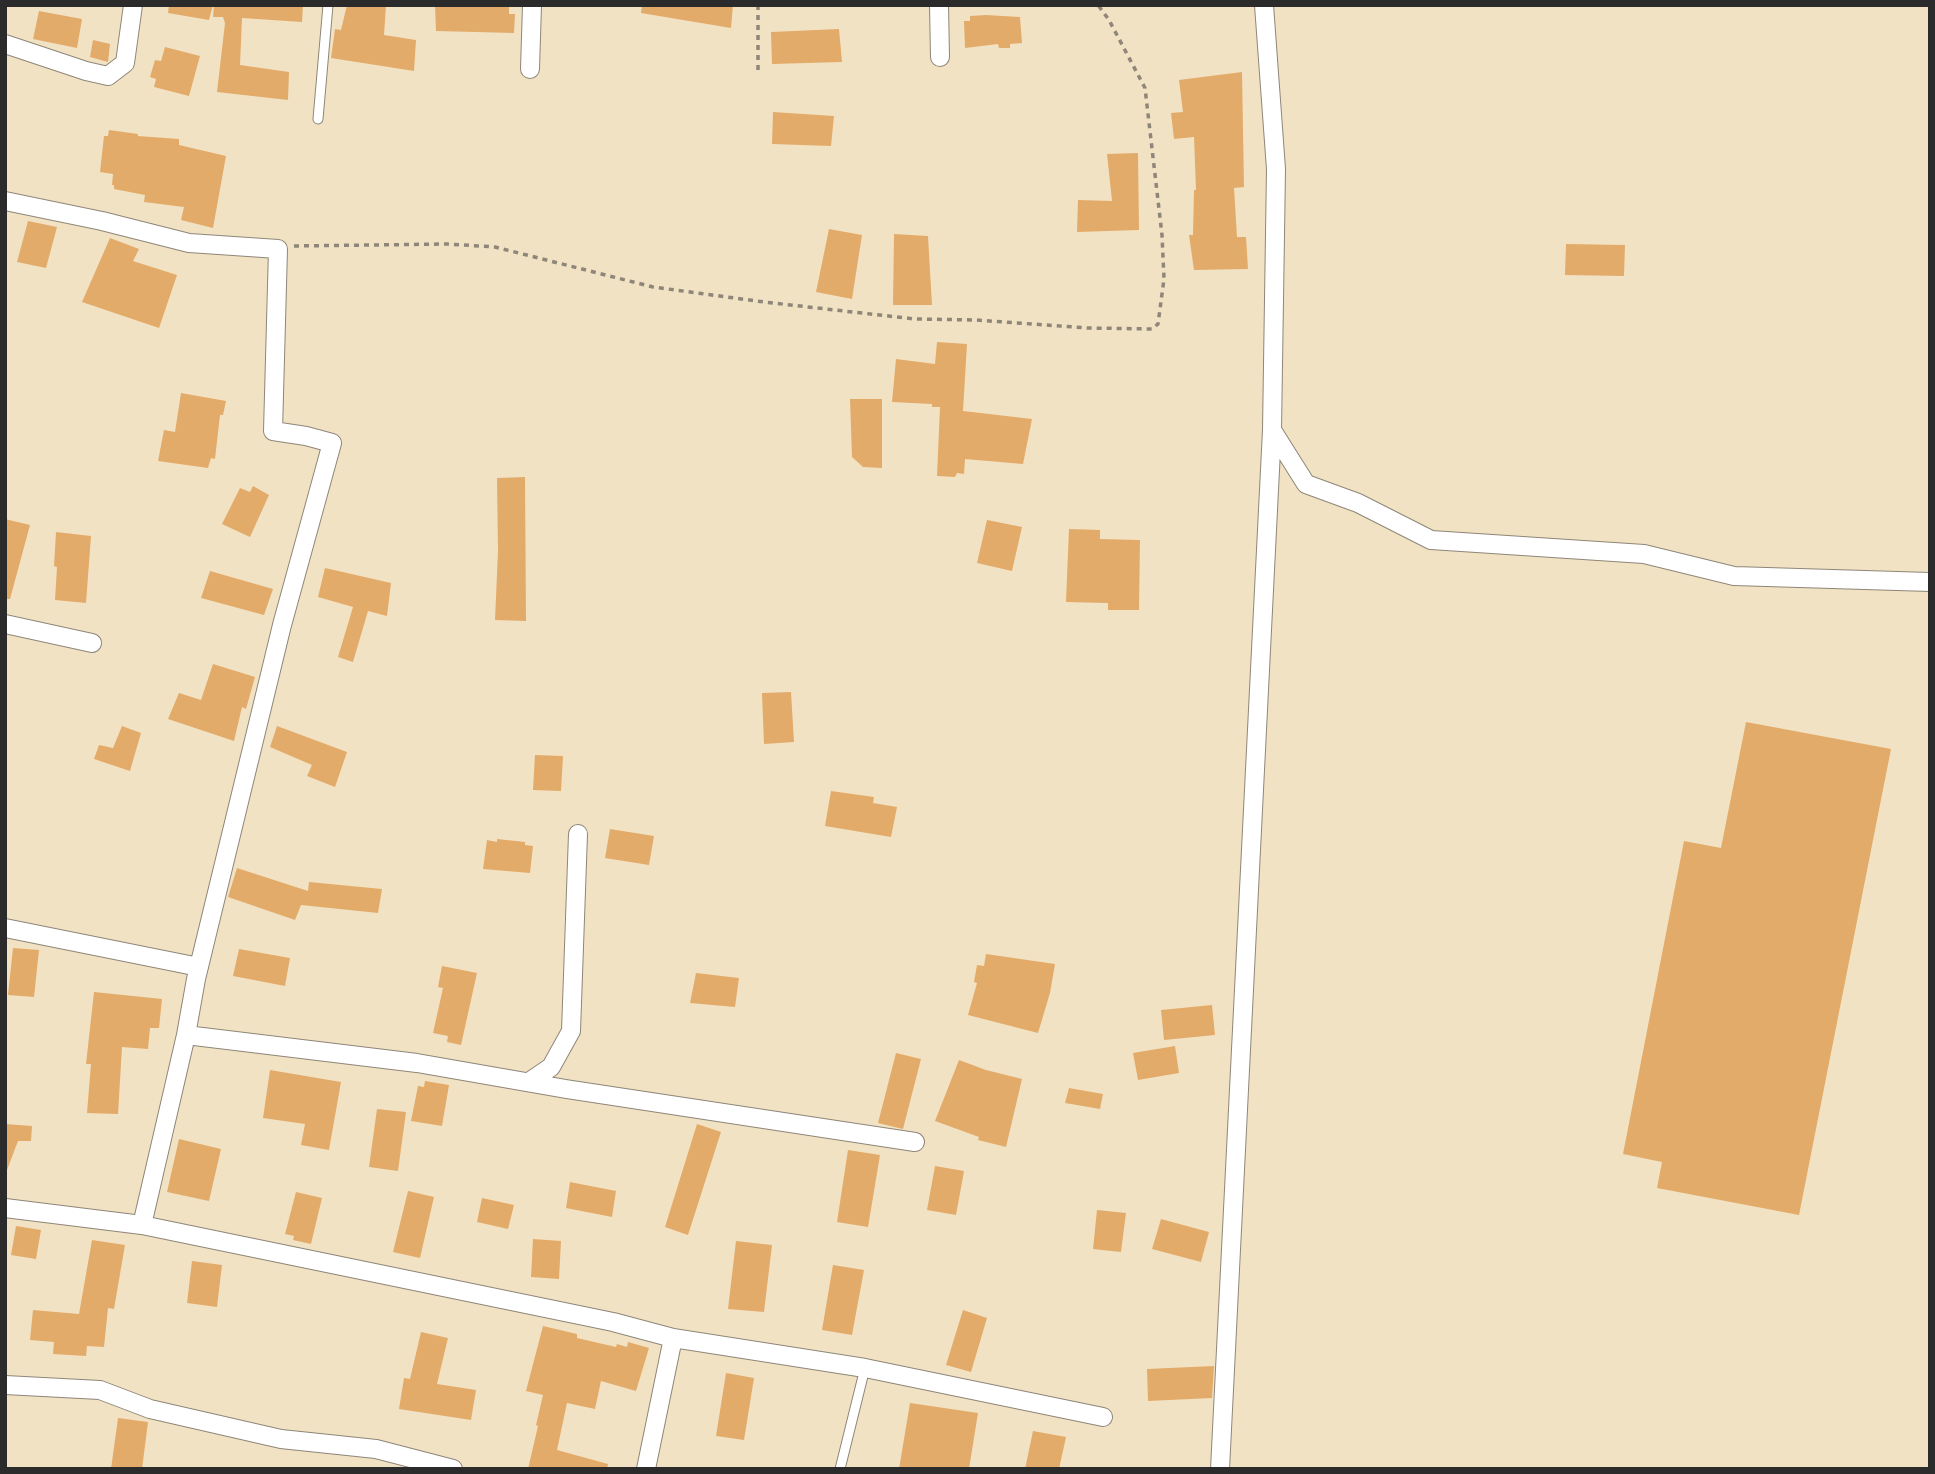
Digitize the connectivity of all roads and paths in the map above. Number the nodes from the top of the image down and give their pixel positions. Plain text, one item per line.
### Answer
1 (133, 5) edge
2 (328, 5) edge
3 (533, 5) edge
4 (758, 5) edge
5 (939, 5) edge
6 (1098, 5) edge
7 (1264, 5) edge
8 (5, 44) edge
9 (940, 57) dead end
10 (530, 69) dead end
11 (758, 70) dead end
12 (318, 119) dead end
13 (5, 201) edge
14 (278, 249) junction
15 (1272, 430) junction
16 (1930, 582) edge
17 (5, 624) edge
18 (92, 643) dead end
19 (578, 834) dead end
20 (5, 928) edge
21 (199, 967) junction
22 (186, 1035) junction
23 (529, 1082) junction
24 (915, 1142) dead end
25 (5, 1208) edge
26 (142, 1225) junction
27 (673, 1338) junction
28 (865, 1368) junction
29 (5, 1385) edge
30 (1103, 1417) dead end
31 (453, 1469) edge
32 (646, 1469) edge
33 (840, 1469) edge
34 (1220, 1469) edge

1 - 8 street
2 - 12 lane
3 - 10 street
4 - 11 path
5 - 9 street
6 - 14 path
7 - 15 street
13 - 14 street
14 - 21 street
15 - 16 street
15 - 34 street
17 - 18 street
19 - 23 street
20 - 21 street
21 - 22 street
22 - 23 street
22 - 26 street
23 - 24 street
25 - 26 street
26 - 27 street
27 - 28 street
27 - 32 street
28 - 30 street
28 - 33 lane
29 - 31 street

